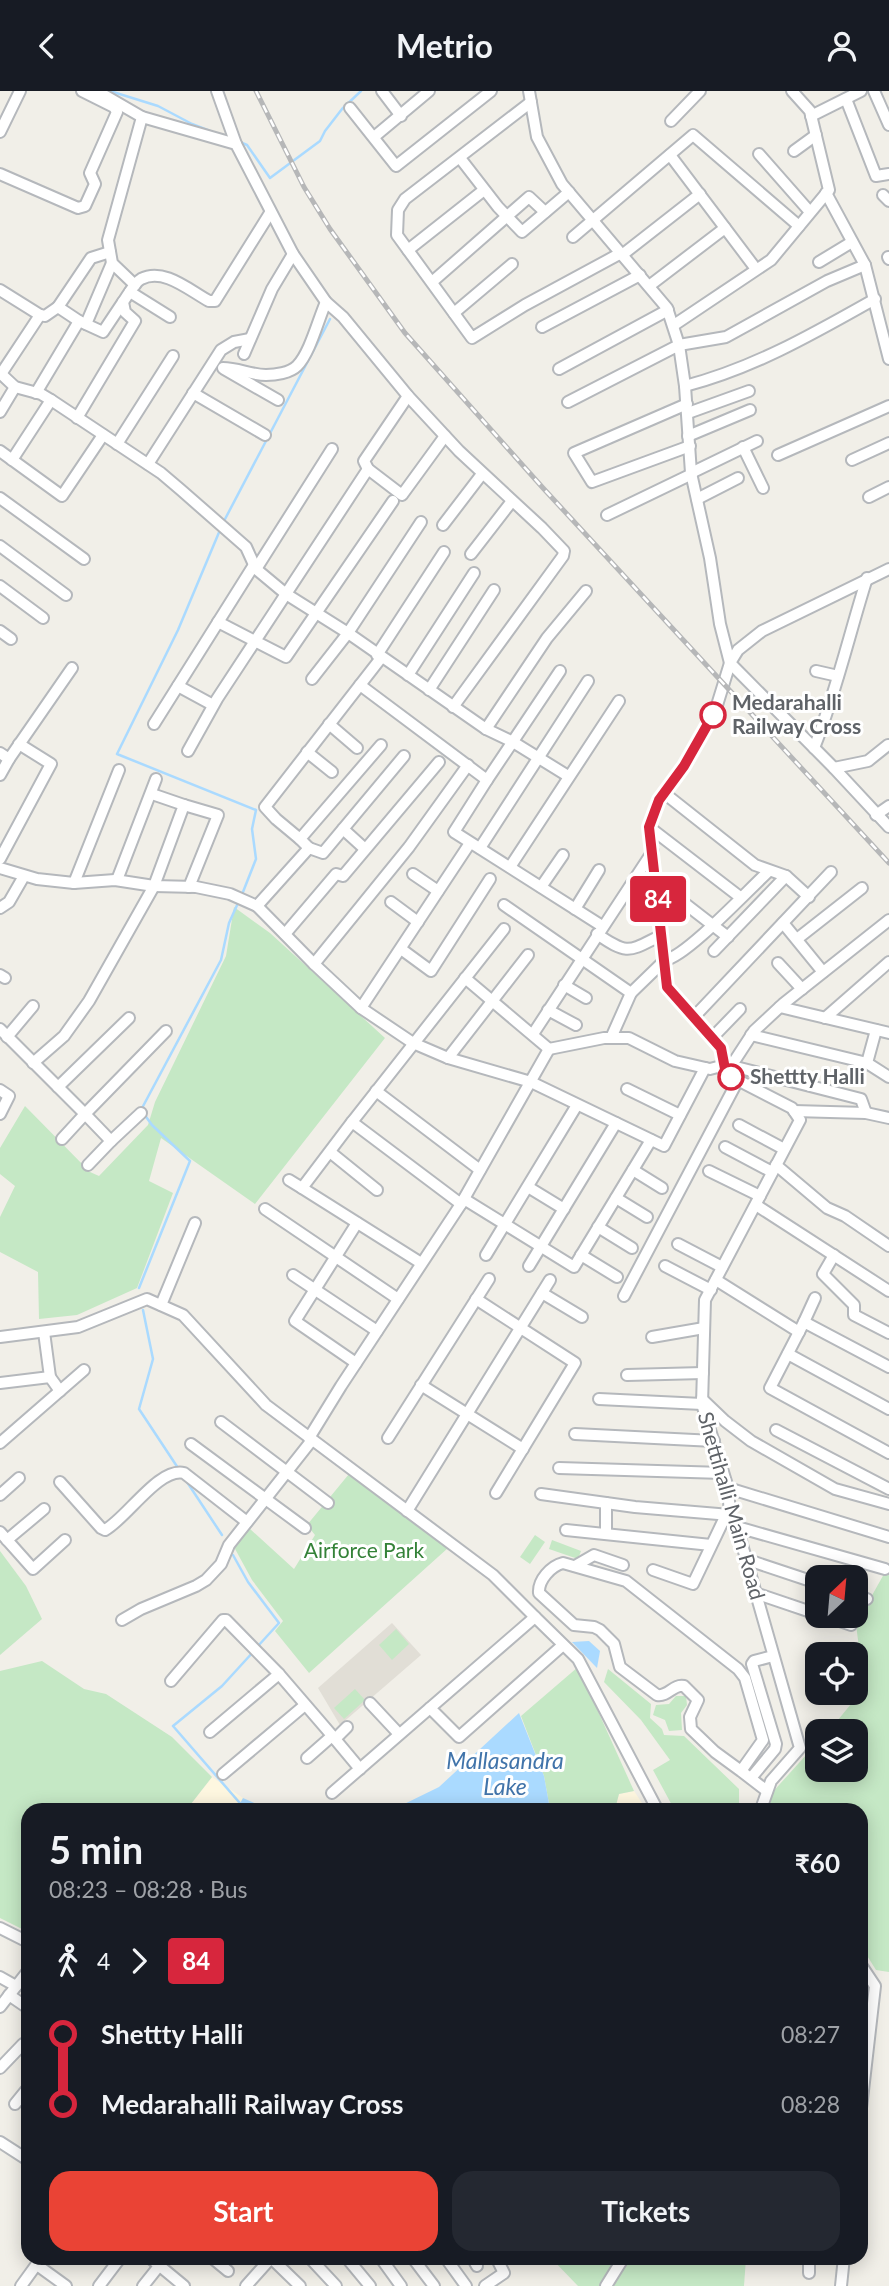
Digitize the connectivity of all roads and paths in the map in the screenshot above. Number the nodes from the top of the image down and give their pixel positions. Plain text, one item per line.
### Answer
1 (20, 91) edge
2 (82, 91) edge
3 (97, 91) edge
4 (217, 91) edge
5 (382, 91) edge
6 (428, 91) edge
7 (491, 91) edge
8 (701, 91) edge
9 (793, 91) edge
10 (861, 91) edge
11 (874, 91) edge
12 (529, 96) edge
13 (846, 99) junction
14 (350, 108) dead end
15 (811, 115) junction
16 (401, 116) junction
17 (142, 117) junction
18 (671, 121) dead end
19 (889, 124) edge
20 (0, 132) edge
21 (816, 135) junction
22 (374, 137) junction
23 (236, 144) junction
24 (794, 151) dead end
25 (759, 154) dead end
26 (670, 156) junction
27 (460, 158) junction
28 (0, 174) edge
29 (889, 174) edge
30 (484, 190) junction
31 (569, 193) junction
32 (826, 193) junction
33 (700, 194) junction
34 (545, 212) junction
35 (810, 212) junction
36 (270, 213) junction
37 (506, 217) junction
38 (594, 222) junction
39 (799, 226) junction
40 (725, 228) junction
41 (573, 237) dead end
42 (852, 241) junction
43 (408, 250) junction
44 (293, 254) junction
45 (621, 254) junction
46 (111, 257) junction
47 (820, 262) dead end
48 (512, 264) dead end
49 (864, 265) junction
50 (757, 269) junction
51 (639, 275) junction
52 (432, 282) junction
53 (649, 286) junction
54 (0, 290) edge
55 (130, 293) junction
56 (875, 299) junction
57 (326, 302) junction
58 (58, 307) junction
59 (668, 310) junction
60 (454, 313) junction
61 (40, 315) junction
62 (170, 317) dead end
63 (83, 322) junction
64 (674, 325) junction
65 (542, 327) dead end
66 (250, 339) junction
67 (679, 345) junction
68 (244, 354) dead end
69 (173, 356) dead end
70 (889, 359) edge
71 (218, 365) junction
72 (559, 369) dead end
73 (1, 374) edge
74 (685, 386) junction
75 (15, 387) junction
76 (749, 391) dead end
77 (36, 393) junction
78 (193, 393) junction
79 (408, 396) junction
80 (51, 400) junction
81 (278, 400) dead end
82 (568, 402) dead end
83 (889, 406) edge
84 (688, 409) junction
85 (750, 409) dead end
86 (0, 412) edge
87 (77, 418) junction
88 (103, 435) junction
89 (265, 435) dead end
90 (445, 436) junction
91 (689, 441) junction
92 (757, 441) dead end
93 (889, 443) edge
94 (117, 444) junction
95 (743, 447) junction
96 (332, 449) dead end
97 (0, 451) edge
98 (778, 455) dead end
99 (12, 460) junction
100 (852, 460) dead end
101 (148, 464) junction
102 (368, 469) junction
103 (482, 474) junction
104 (691, 474) junction
105 (738, 478) dead end
106 (889, 487) edge
107 (763, 488) dead end
108 (869, 497) dead end
109 (0, 498) edge
110 (697, 499) junction
111 (393, 501) dead end
112 (512, 501) junction
113 (607, 515) dead end
114 (421, 522) dead end
115 (443, 525) dead end
116 (0, 546) edge
117 (444, 552) dead end
118 (471, 554) dead end
119 (84, 559) dead end
120 (255, 567) junction
121 (889, 569) edge
122 (474, 573) dead end
123 (867, 578) junction
124 (0, 586) edge
125 (495, 590) dead end
126 (586, 591) dead end
127 (286, 594) junction
128 (66, 596) dead end
129 (317, 613) junction
130 (43, 618) dead end
131 (218, 622) junction
132 (0, 631) edge
133 (348, 633) junction
134 (11, 639) dead end
135 (255, 641) junction
136 (379, 656) junction
137 (730, 663) junction
138 (72, 668) dead end
139 (560, 671) dead end
140 (816, 671) dead end
141 (408, 675) junction
142 (838, 677) junction
143 (312, 679) dead end
144 (588, 681) dead end
145 (360, 685) junction
146 (178, 686) junction
147 (429, 690) junction
148 (619, 701) dead end
149 (214, 705) junction
150 (453, 707) junction
151 (154, 724) dead end
152 (329, 724) junction
153 (486, 729) junction
154 (513, 742) junction
155 (19, 744) junction
156 (381, 745) dead end
157 (888, 745) edge
158 (356, 748) dead end
159 (814, 748) junction
160 (188, 751) dead end
161 (307, 752) junction
162 (5, 756) edge
163 (404, 756) dead end
164 (538, 757) junction
165 (439, 762) dead end
166 (468, 765) junction
167 (834, 768) junction
168 (119, 770) dead end
169 (332, 772) dead end
170 (0, 775) edge
171 (568, 776) junction
172 (156, 779) dead end
173 (487, 780) junction
174 (152, 793) junction
175 (664, 793) junction
176 (184, 805) junction
177 (889, 806) edge
178 (876, 815) junction
179 (649, 827) junction
180 (889, 827) edge
181 (343, 829) junction
182 (300, 839) junction
183 (475, 846) junction
184 (309, 848) junction
185 (365, 849) junction
186 (653, 851) junction
187 (563, 855) dead end
188 (0, 859) edge
189 (510, 867) junction
190 (0, 868) edge
191 (599, 870) dead end
192 (769, 871) junction
193 (831, 872) dead end
194 (413, 874) dead end
195 (24, 876) junction
196 (786, 876) junction
197 (490, 879) dead end
198 (117, 880) junction
199 (657, 882) junction
200 (74, 883) junction
201 (154, 886) junction
202 (189, 887) junction
203 (541, 887) junction
204 (862, 888) dead end
205 (439, 891) junction
206 (740, 897) junction
207 (808, 897) junction
208 (391, 902) dead end
209 (504, 905) dead end
210 (257, 906) junction
211 (0, 908) edge
212 (575, 909) junction
213 (889, 921) edge
214 (418, 922) junction
215 (783, 923) junction
216 (713, 924) junction
217 (504, 929) dead end
218 (600, 930) junction
219 (285, 934) junction
220 (662, 935) junction
221 (728, 937) junction
222 (797, 939) junction
223 (401, 949) junction
224 (714, 951) dead end
225 (528, 955) dead end
226 (582, 957) junction
227 (665, 960) junction
228 (889, 961) edge
229 (778, 963) dead end
230 (314, 964) junction
231 (823, 972) junction
232 (465, 978) junction
233 (564, 985) junction
234 (802, 989) junction
235 (631, 993) junction
236 (586, 998) dead end
237 (492, 1000) junction
238 (33, 1006) dead end
239 (780, 1007) junction
240 (361, 1008) junction
241 (740, 1009) dead end
242 (548, 1010) junction
243 (694, 1017) junction
244 (825, 1017) junction
245 (129, 1018) dead end
246 (576, 1025) dead end
247 (876, 1030) junction
248 (166, 1031) dead end
249 (4, 1033) edge
250 (889, 1033) edge
251 (533, 1034) junction
252 (751, 1035) junction
253 (611, 1038) junction
254 (712, 1038) junction
255 (413, 1043) junction
256 (549, 1049) junction
257 (448, 1058) junction
258 (33, 1063) junction
259 (867, 1063) junction
260 (705, 1067) junction
261 (728, 1068) junction
262 (889, 1077) edge
263 (531, 1082) junction
264 (737, 1082) junction
265 (58, 1087) junction
266 (627, 1089) dead end
267 (0, 1090) edge
268 (376, 1091) junction
269 (577, 1105) junction
270 (794, 1111) junction
271 (141, 1113) dead end
272 (866, 1113) junction
273 (0, 1114) edge
274 (85, 1114) junction
275 (680, 1115) junction
276 (889, 1118) edge
277 (352, 1122) junction
278 (616, 1123) junction
279 (739, 1125) dead end
280 (62, 1139) dead end
281 (651, 1140) junction
282 (111, 1141) junction
283 (725, 1147) dead end
284 (785, 1149) junction
285 (330, 1152) junction
286 (88, 1165) dead end
287 (774, 1169) junction
288 (480, 1170) junction
289 (633, 1170) junction
290 (709, 1171) dead end
291 (289, 1180) dead end
292 (528, 1187) junction
293 (302, 1188) junction
294 (662, 1188) dead end
295 (377, 1191) dead end
296 (616, 1198) junction
297 (758, 1201) junction
298 (463, 1202) junction
299 (265, 1209) dead end
300 (564, 1209) junction
301 (647, 1217) dead end
302 (195, 1223) dead end
303 (357, 1223) junction
304 (505, 1225) junction
305 (598, 1227) junction
306 (678, 1244) dead end
307 (889, 1246) edge
308 (541, 1247) junction
309 (632, 1248) dead end
310 (486, 1255) dead end
311 (581, 1255) junction
312 (834, 1255) junction
313 (335, 1257) junction
314 (421, 1263) junction
315 (529, 1266) dead end
316 (665, 1266) dead end
317 (722, 1267) junction
318 (293, 1275) dead end
319 (617, 1277) dead end
320 (489, 1279) dead end
321 (550, 1280) dead end
322 (713, 1285) junction
323 (315, 1289) junction
324 (889, 1291) edge
325 (542, 1293) junction
326 (624, 1296) dead end
327 (398, 1299) junction
328 (476, 1299) junction
329 (815, 1299) dead end
330 (161, 1305) junction
331 (582, 1317) dead end
332 (521, 1327) junction
333 (801, 1327) junction
334 (704, 1328) junction
335 (377, 1331) junction
336 (44, 1332) junction
337 (889, 1333) edge
338 (0, 1337) edge
339 (652, 1337) dead end
340 (788, 1354) junction
341 (356, 1363) junction
342 (889, 1367) edge
343 (84, 1370) dead end
344 (703, 1373) junction
345 (627, 1375) dead end
346 (50, 1377) junction
347 (6, 1382) edge
348 (421, 1385) junction
349 (0, 1391) edge
350 (60, 1391) junction
351 (599, 1399) dead end
352 (702, 1402) junction
353 (889, 1409) edge
354 (467, 1414) junction
355 (221, 1422) dead end
356 (776, 1430) dead end
357 (575, 1434) dead end
358 (388, 1438) dead end
359 (311, 1439) junction
360 (714, 1441) junction
361 (796, 1441) junction
362 (0, 1443) edge
363 (191, 1444) dead end
364 (523, 1449) junction
365 (889, 1453) edge
366 (786, 1461) junction
367 (559, 1468) dead end
368 (287, 1471) junction
369 (723, 1473) junction
370 (19, 1478) dead end
371 (60, 1482) dead end
372 (728, 1489) junction
373 (889, 1489) edge
374 (496, 1493) dead end
375 (541, 1494) dead end
376 (0, 1495) edge
377 (266, 1498) junction
378 (328, 1503) dead end
379 (606, 1503) junction
380 (889, 1504) edge
381 (44, 1509) dead end
382 (407, 1511) junction
383 (728, 1515) junction
384 (247, 1522) junction
385 (737, 1527) junction
386 (305, 1528) dead end
387 (566, 1530) dead end
388 (606, 1534) junction
389 (4, 1536) edge
390 (889, 1537) edge
391 (65, 1540) dead end
392 (712, 1545) junction
393 (745, 1559) junction
394 (623, 1565) dead end
395 (575, 1566) junction
396 (885, 1569) dead end
397 (653, 1570) dead end
398 (805, 1579) edge
399 (755, 1593) junction
400 (805, 1609) edge
401 (535, 1616) junction
402 (122, 1620) dead end
403 (564, 1646) junction
404 (773, 1656) junction
405 (279, 1674) junction
406 (171, 1681) dead end
407 (370, 1703) dead end
408 (305, 1705) junction
409 (430, 1708) junction
410 (347, 1727) dead end
411 (210, 1732) dead end
412 (399, 1734) junction
413 (333, 1738) junction
414 (307, 1758) dead end
415 (360, 1769) junction
416 (223, 1774) dead end
417 (746, 1774) junction
418 (767, 1791) junction
419 (332, 1793) dead end
420 (654, 1803) edge
421 (763, 1803) edge
422 (0, 1928) edge
423 (21, 1938) edge
424 (868, 1976) edge
425 (0, 1977) edge
426 (21, 1980) edge
427 (12, 1991) junction
428 (21, 2001) edge
429 (0, 2007) edge
430 (21, 2046) edge
431 (868, 2047) edge
432 (0, 2068) edge
433 (21, 2097) edge
434 (15, 2104) dead end
435 (0, 2142) edge
436 (21, 2156) edge
437 (37, 2265) edge
438 (44, 2265) edge
439 (115, 2265) edge
440 (221, 2265) edge
441 (266, 2265) edge
442 (278, 2265) edge
443 (316, 2265) edge
444 (352, 2265) edge
445 (386, 2265) edge
446 (418, 2265) edge
447 (451, 2265) edge
448 (500, 2265) edge
449 (619, 2265) edge
450 (809, 2265) edge
451 (843, 2265) edge
452 (159, 2266) joint
453 (228, 2271) dead end
454 (809, 2273) dead end
455 (250, 2285) edge
456 (21, 2286) edge
457 (66, 2286) edge
458 (99, 2286) edge
459 (143, 2286) edge
460 (184, 2286) edge
461 (300, 2286) edge
462 (335, 2286) edge
463 (370, 2286) edge
464 (401, 2286) edge
465 (435, 2286) edge
466 (466, 2286) edge
467 (485, 2286) edge
468 (606, 2286) edge
469 (841, 2286) edge

1 - 20 street
2 - 28 street
3 - 17 street
4 - 23 street
5 - 16 street
6 - 16 street
7 - 22 street
8 - 18 street
9 - 15 street
10 - 13 street
11 - 19 street
12 - 27 street
12 - 31 street
13 - 15 street
13 - 29 street
14 - 22 street
15 - 21 street
16 - 22 street
17 - 23 street
17 - 46 street
21 - 24 street
21 - 32 street
23 - 36 street
25 - 35 street
26 - 33 street
26 - 38 street
26 - 39 street
27 - 30 street
27 - 43 street
30 - 37 street
30 - 43 street
31 - 34 street
31 - 38 street
32 - 35 street
32 - 42 street
33 - 40 street
33 - 45 street
34 - 37 street
34 - 37 street
35 - 39 street
36 - 44 street
36 - 55 street
37 - 52 street
38 - 41 street
38 - 45 street
39 - 50 street
40 - 50 street
40 - 53 street
42 - 47 street
42 - 49 street
43 - 52 street
44 - 57 street
44 - 66 street
45 - 51 street
45 - 60 street
46 - 55 street
46 - 58 street
46 - 63 street
48 - 60 street
49 - 56 street
49 - 67 street
50 - 64 street
51 - 53 street
51 - 65 street
52 - 60 street
53 - 59 street
54 - 61 street
55 - 62 street
55 - 63 street
55 - 87 street
56 - 70 street
56 - 74 street
57 - 71 street
57 - 79 street
58 - 61 street
58 - 63 street
59 - 64 street
59 - 72 street
61 - 73 street
63 - 77 street
64 - 67 street
66 - 68 street
66 - 71 street
67 - 74 street
67 - 82 street
69 - 94 street
71 - 78 street
71 - 81 street
73 - 75 street
74 - 84 street
75 - 77 street
75 - 86 street
76 - 84 street
77 - 80 street
78 - 89 street
78 - 101 street
79 - 90 street
79 - 102 street
80 - 87 street
80 - 99 street
83 - 98 street
84 - 91 street
84 - 91 street
85 - 91 street
87 - 88 street
88 - 94 street
88 - 99 street
90 - 102 street
90 - 103 street
91 - 104 street
92 - 95 street
93 - 100 street
94 - 101 street
95 - 104 street
95 - 107 street
96 - 120 street
97 - 99 street
101 - 120 street
102 - 127 street
103 - 112 street
103 - 115 street
104 - 110 street
104 - 113 street
105 - 110 street
106 - 108 street
109 - 119 street
110 - 137 street
111 - 129 street
112 - 118 street
112 - 150 street
114 - 133 street
116 - 128 street
117 - 136 street
120 - 127 street
120 - 131 street
121 - 123 street
122 - 141 street
123 - 137 street
123 - 142 street
124 - 130 street
125 - 147 street
126 - 153 street
127 - 129 street
127 - 135 street
129 - 133 street
129 - 135 street
131 - 135 street
131 - 146 street
132 - 134 street
133 - 136 street
133 - 143 street
135 - 149 street
136 - 141 street
136 - 145 street
137 - 159 street
137 - 175 street
138 - 155 street
139 - 154 street
140 - 142 street
141 - 147 street
142 - 159 street
144 - 164 street
145 - 152 street
145 - 166 street
146 - 149 street
146 - 151 street
147 - 150 street
148 - 171 street
149 - 160 street
150 - 153 street
152 - 158 street
152 - 161 street
153 - 154 street
154 - 164 street
154 - 173 street
155 - 162 street
155 - 188 street
156 - 182 street
157 - 167 street
159 - 167 street
161 - 169 street
161 - 182 street
162 - 170 street
163 - 181 street
164 - 171 street
164 - 183 street
165 - 185 street
166 - 173 street
166 - 230 street
167 - 178 street
168 - 200 street
171 - 189 street
172 - 174 street
173 - 183 street
174 - 176 street
174 - 198 street
175 - 179 street
175 - 192 street
176 - 201 street
176 - 202 street
177 - 178 street
178 - 180 street
179 - 186 street
179 - 206 street
181 - 184 street
181 - 185 street
182 - 184 street
183 - 189 street
183 - 205 street
184 - 210 street
185 - 219 street
186 - 199 street
186 - 218 street
187 - 203 street
189 - 203 street
190 - 195 street
191 - 212 street
192 - 196 street
192 - 206 street
193 - 207 street
194 - 205 street
195 - 200 street
195 - 211 street
196 - 207 street
196 - 221 street
197 - 223 street
198 - 200 street
198 - 201 street
199 - 216 street
199 - 220 street
201 - 202 street
201 - 258 street
202 - 210 street
203 - 212 street
204 - 222 street
205 - 214 street
206 - 216 street
207 - 215 street
208 - 214 street
209 - 226 street
210 - 219 street
212 - 218 street
213 - 231 street
214 - 223 street
215 - 222 street
215 - 243 street
216 - 221 street
216 - 227 street
217 - 232 street
218 - 220 street
218 - 226 street
219 - 230 street
220 - 227 street
221 - 224 street
222 - 231 street
223 - 240 street
225 - 237 street
226 - 233 street
226 - 235 street
227 - 235 street
227 - 243 street
228 - 244 street
229 - 234 street
230 - 240 street
231 - 234 street
232 - 237 street
232 - 255 street
233 - 236 street
233 - 242 street
234 - 239 street
235 - 253 street
237 - 251 street
237 - 257 street
238 - 249 street
239 - 244 street
239 - 252 street
240 - 255 street
241 - 254 street
242 - 246 street
242 - 251 street
243 - 254 street
244 - 247 street
245 - 265 street
247 - 250 street
247 - 259 street
248 - 274 street
249 - 258 street
251 - 256 street
252 - 259 street
252 - 261 street
253 - 256 street
253 - 260 street
254 - 261 street
255 - 257 street
255 - 268 street
256 - 263 street
257 - 263 street
258 - 265 street
259 - 262 street
260 - 261 street
260 - 275 street
261 - 264 street
261 - 272 street
263 - 269 street
263 - 288 street
264 - 270 street
264 - 326 street
265 - 274 street
266 - 275 street
267 - 273 street
268 - 277 street
268 - 288 street
269 - 278 street
269 - 292 street
270 - 272 street
270 - 284 street, Shettihalli Main Road
271 - 282 street
272 - 276 street
274 - 280 street
274 - 282 street
275 - 281 street
277 - 285 street
277 - 298 street
278 - 281 street
278 - 300 street
279 - 284 street
281 - 289 street
282 - 286 street
283 - 287 street
284 - 287 street, Shettihalli Main Road
285 - 293 street
285 - 295 street
287 - 297 street, Shettihalli Main Road
287 - 307 street
288 - 298 street
289 - 294 street
289 - 296 street
290 - 297 street
291 - 293 street
292 - 300 street
292 - 304 street
293 - 303 street
296 - 301 street
296 - 305 street
297 - 312 street
297 - 317 street, Shettihalli Main Road
298 - 304 street
298 - 314 street
299 - 313 street
300 - 308 street
302 - 330 street
303 - 313 street
303 - 314 street
304 - 308 street
304 - 310 street
305 - 309 street
305 - 311 street
306 - 317 street
308 - 311 street
308 - 315 street
311 - 319 street
312 - 324 street
312 - 337 street
313 - 323 street
313 - 327 street
314 - 327 street
316 - 322 street
317 - 322 street, Shettihalli Main Road
318 - 323 street
320 - 328 street
321 - 325 street
322 - 333 street
322 - 334 street, Shettihalli Main Road
323 - 335 street
323 - 341 street
325 - 331 street
325 - 332 street
327 - 335 street
328 - 332 street
328 - 348 street
329 - 333 street
330 - 336 street
330 - 359 street
332 - 354 street
332 - 364 street
333 - 340 street
333 - 342 street
334 - 339 street
334 - 344 street, Shettihalli Main Road
335 - 341 street
336 - 338 street
336 - 346 street
340 - 353 street
340 - 365 street
341 - 359 street
343 - 350 street
344 - 345 street
344 - 352 street, Shettihalli Main Road
346 - 347 street
346 - 350 street
347 - 349 street
348 - 354 street
348 - 358 street
350 - 362 street
351 - 352 street
352 - 360 street, Shettihalli Main Road
352 - 366 street
354 - 364 street
354 - 382 street
355 - 368 street
356 - 361 street
357 - 360 street
359 - 368 street
359 - 382 street
360 - 369 street, Shettihalli Main Road
361 - 366 street
361 - 373 street
363 - 377 street
364 - 374 street
366 - 380 street
367 - 369 street
368 - 377 street
368 - 378 street
369 - 372 street, Shettihalli Main Road
370 - 376 street
371 - 384 street
372 - 383 street, Shettihalli Main Road
372 - 390 street
375 - 379 street
377 - 384 street
377 - 386 street
379 - 383 street
379 - 388 street
381 - 389 street
382 - 401 street
383 - 385 street, Shettihalli Main Road
383 - 392 street
384 - 402 street
385 - 393 street, Shettihalli Main Road
385 - 396 street
387 - 388 street
388 - 392 street
389 - 391 street
392 - 397 street
393 - 398 street
393 - 399 street, Shettihalli Main Road
394 - 395 street
395 - 417 street
395 - 417 street
399 - 400 street
399 - 404 street, Shettihalli Main Road
401 - 403 street
401 - 409 street
403 - 409 street
403 - 420 street
404 - 417 street
404 - 418 street, Shettihalli Main Road
405 - 406 street
405 - 408 street
405 - 411 street
407 - 412 street
408 - 413 street
408 - 416 street
409 - 412 street
410 - 413 street
412 - 415 street
413 - 414 street
413 - 415 street
415 - 419 street
417 - 418 street
418 - 421 street, Shettihalli Main Road
422 - 423 street
424 - 431 street
425 - 427 street
426 - 427 street
427 - 428 street
427 - 429 street
430 - 432 street
433 - 434 street
435 - 436 street
437 - 456 street
438 - 457 street
439 - 458 street
440 - 453 street
441 - 455 street
442 - 461 street
443 - 462 street
444 - 463 street
445 - 464 street
446 - 465 street
447 - 466 street
448 - 467 street
449 - 468 street
450 - 454 street
451 - 469 street
452 - 459 street
452 - 460 street

